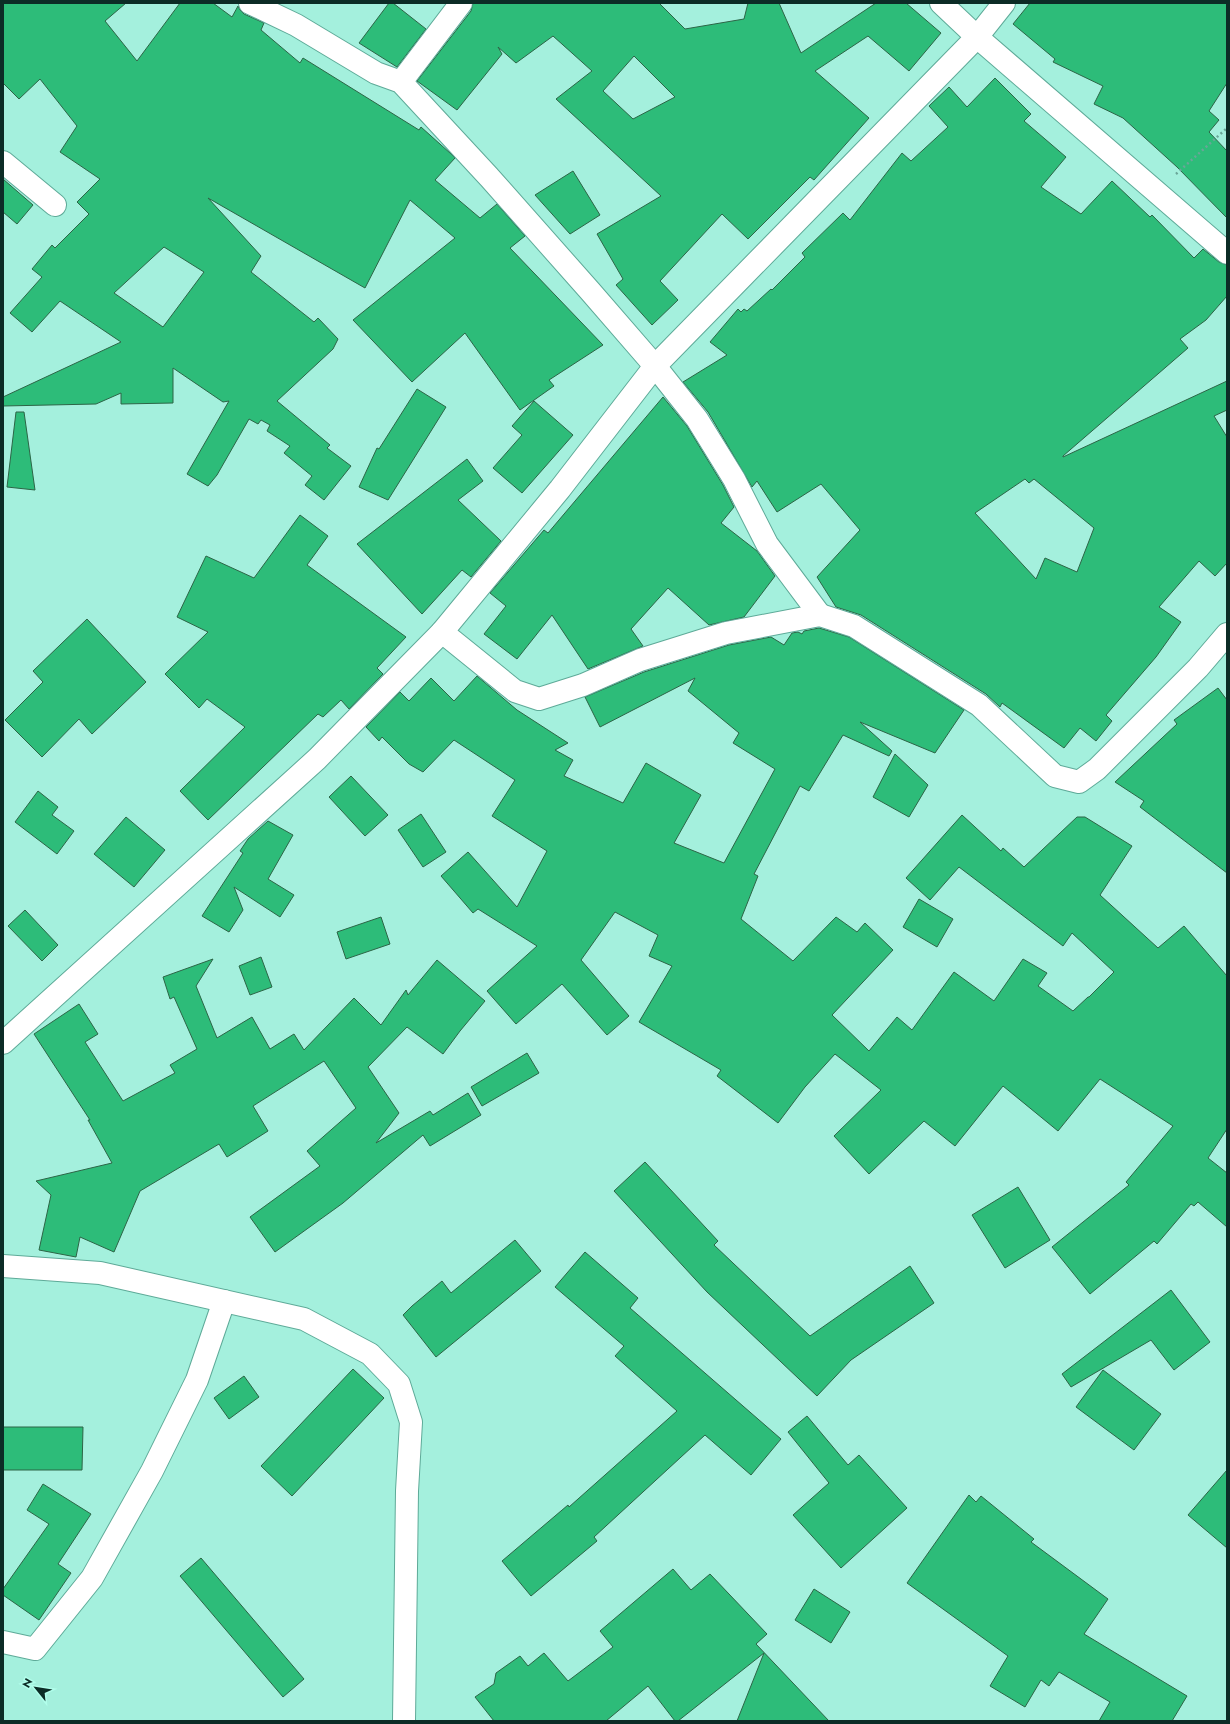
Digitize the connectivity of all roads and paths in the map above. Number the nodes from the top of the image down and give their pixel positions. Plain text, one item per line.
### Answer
1 (250, 3) edge
2 (461, 3) edge
3 (941, 3) edge
4 (1004, 3) edge
5 (977, 36) junction
6 (401, 82) junction
7 (1227, 128) edge
8 (3, 162) edge
9 (1157, 192) junction
10 (55, 205) dead end
11 (1227, 253) edge
12 (655, 366) junction
13 (820, 615) junction
14 (442, 632) junction
15 (1227, 634) edge
16 (3, 1043) edge
17 (3, 1266) edge
18 (224, 1301) junction
19 (3, 1642) edge
20 (404, 1721) edge

1 - 6 street
2 - 6 street
3 - 5 street
4 - 5 street
5 - 9 street
5 - 12 street
6 - 12 street
7 - 9 path
8 - 10 street
9 - 11 street
12 - 13 street
12 - 14 street
13 - 14 street
13 - 15 street
14 - 16 street
17 - 18 street
18 - 19 street
18 - 20 street

